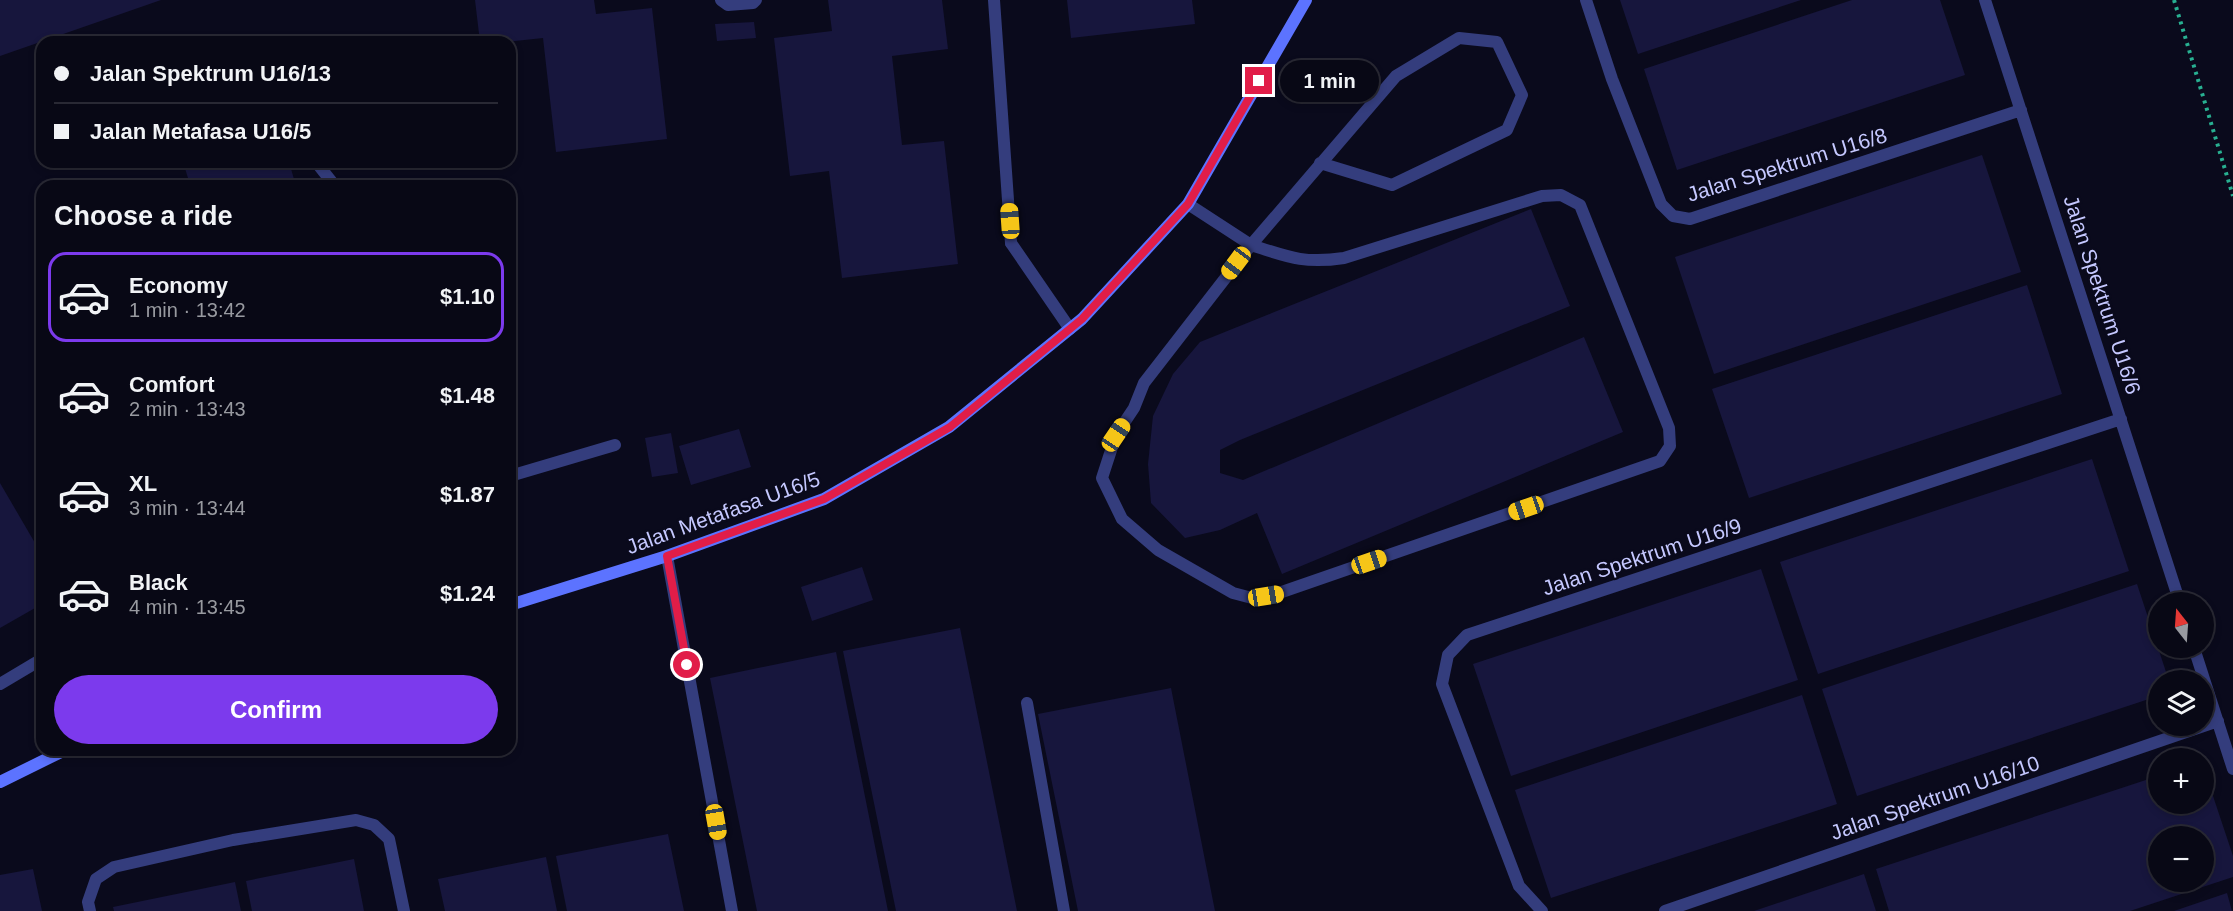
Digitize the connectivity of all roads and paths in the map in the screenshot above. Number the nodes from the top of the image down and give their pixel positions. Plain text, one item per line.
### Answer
1 (721, 0) edge
2 (756, 0) edge
3 (994, 0) edge
4 (1306, 0) edge
5 (1586, 0) edge
6 (1985, 0) edge
7 (2174, 0) edge
8 (2021, 110) junction
9 (1320, 163) junction
10 (321, 168) edge
11 (330, 180) edge
12 (2233, 196) edge
13 (1188, 204) junction
14 (1251, 244) junction
15 (1070, 329) junction
16 (2121, 419) junction
17 (615, 446) dead end
18 (516, 474) edge
19 (667, 556) junction
20 (2176, 592) edge
21 (516, 603) edge
22 (2197, 658) edge
23 (36, 663) edge
24 (0, 684) edge
25 (1027, 703) dead end
26 (2218, 721) junction
27 (53, 756) edge
28 (2233, 769) edge
29 (0, 782) edge
30 (90, 911) edge
31 (404, 911) edge
32 (732, 911) edge
33 (1065, 911) edge
34 (1542, 911) edge
35 (1665, 911) edge

1 - 2 street
3 - 15 street
4 - 13 street, Jalan Metafasa U16/5
5 - 8 street, Jalan Spektrum U16/8
6 - 8 street, Jalan Spektrum U16/6
7 - 12 path
8 - 16 street, Jalan Spektrum U16/6
9 - 9 street
9 - 14 street
10 - 11 street
13 - 14 street
13 - 15 street, Jalan Metafasa U16/5
14 - 14 street
15 - 19 street, Jalan Metafasa U16/5
16 - 20 street, Jalan Spektrum U16/6
16 - 34 street, Jalan Spektrum U16/9
17 - 18 street
19 - 21 street, Jalan Metafasa U16/5
19 - 32 street
22 - 26 street
23 - 24 street
25 - 33 street
26 - 28 street
26 - 35 street, Jalan Spektrum U16/10
27 - 29 street
30 - 31 street

